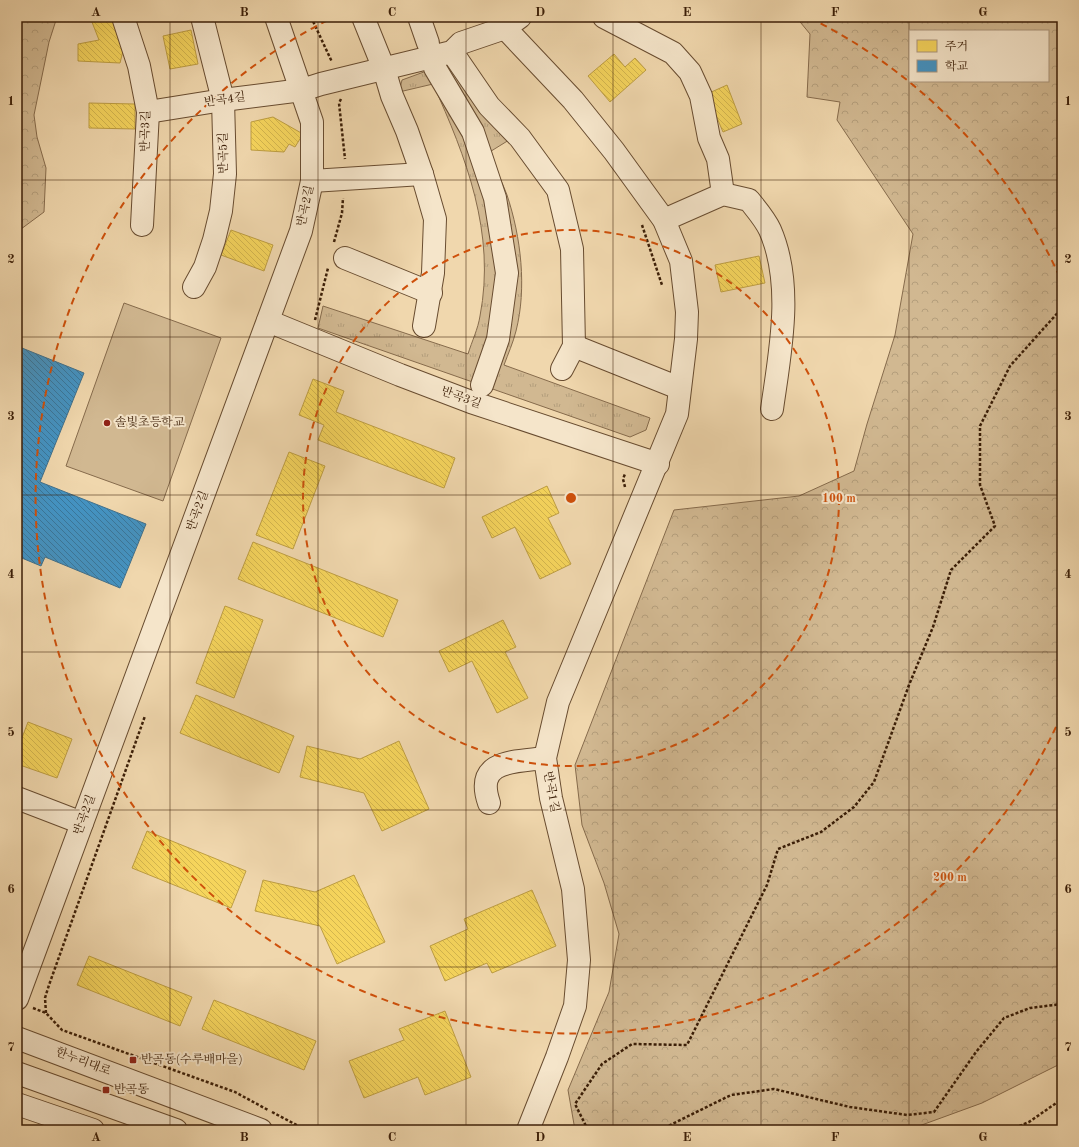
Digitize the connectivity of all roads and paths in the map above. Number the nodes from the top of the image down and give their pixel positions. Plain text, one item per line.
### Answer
1 (123, 17) edge
2 (202, 17) edge
3 (276, 17) edge
4 (363, 17) edge
5 (419, 17) edge
6 (604, 17) edge
7 (1059, 17) edge
8 (508, 21) edge
9 (428, 43) dead end
10 (1062, 45) edge
11 (452, 52) junction
12 (435, 68) dead end
13 (384, 69) junction
14 (302, 90) junction
15 (223, 100) junction
16 (148, 112) junction
17 (422, 174) junction
18 (312, 181) junction
19 (723, 194) junction
20 (640, 220) dead end
21 (664, 220) junction
22 (142, 225) dead end
23 (345, 258) dead end
24 (663, 286) dead end
25 (194, 287) dead end
26 (431, 292) junction
27 (1062, 308) edge
28 (268, 321) junction
29 (424, 326) dead end
30 (574, 346) junction
31 (562, 369) dead end
32 (482, 385) dead end
33 (679, 388) junction
34 (772, 410) dead end
35 (632, 455) junction
36 (658, 464) junction
37 (626, 492) dead end
38 (545, 758) junction
39 (17, 798) edge
40 (489, 803) dead end
41 (82, 823) junction
42 (17, 999) edge
43 (1062, 1004) edge
44 (46, 1013) dead end
45 (17, 1038) edge
46 (17, 1074) edge
47 (1062, 1099) edge
48 (17, 1104) edge
49 (93, 1130) edge
50 (176, 1130) edge
51 (261, 1130) edge
52 (306, 1130) edge
53 (528, 1130) edge
54 (588, 1130) edge
55 (660, 1130) edge
56 (1010, 1130) edge

1 - 16 street, 반곡3길
2 - 15 street, 반곡5길
3 - 14 street, 반곡2길
4 - 13 street
5 - 9 street
6 - 19 street
7 - 10 path
8 - 11 street
8 - 21 street, 반곡1길
11 - 13 street, 반곡4길
11 - 30 street
12 - 32 street
13 - 14 street, 반곡4길
13 - 17 street
14 - 15 street, 반곡4길
14 - 18 street, 반곡2길
15 - 16 street, 반곡4길
15 - 25 street, 반곡5길
16 - 22 street, 반곡3길
17 - 18 street
17 - 26 street
18 - 28 street, 반곡2길
19 - 21 street
19 - 34 street
20 - 24 path
21 - 33 street, 반곡1길
23 - 26 street
26 - 29 street
27 - 54 path
28 - 35 street, 반곡3길
28 - 41 street, 반곡2길
30 - 31 street
30 - 33 street
33 - 36 street, 반곡1길
35 - 36 street, 반곡3길
35 - 37 path
36 - 38 street, 반곡1길
38 - 40 street
38 - 53 street, 반곡1길
39 - 41 street
41 - 42 street, 반곡2길
43 - 55 path
44 - 52 path
45 - 51 street, 한누리대로
46 - 50 street
47 - 56 path
48 - 49 street

